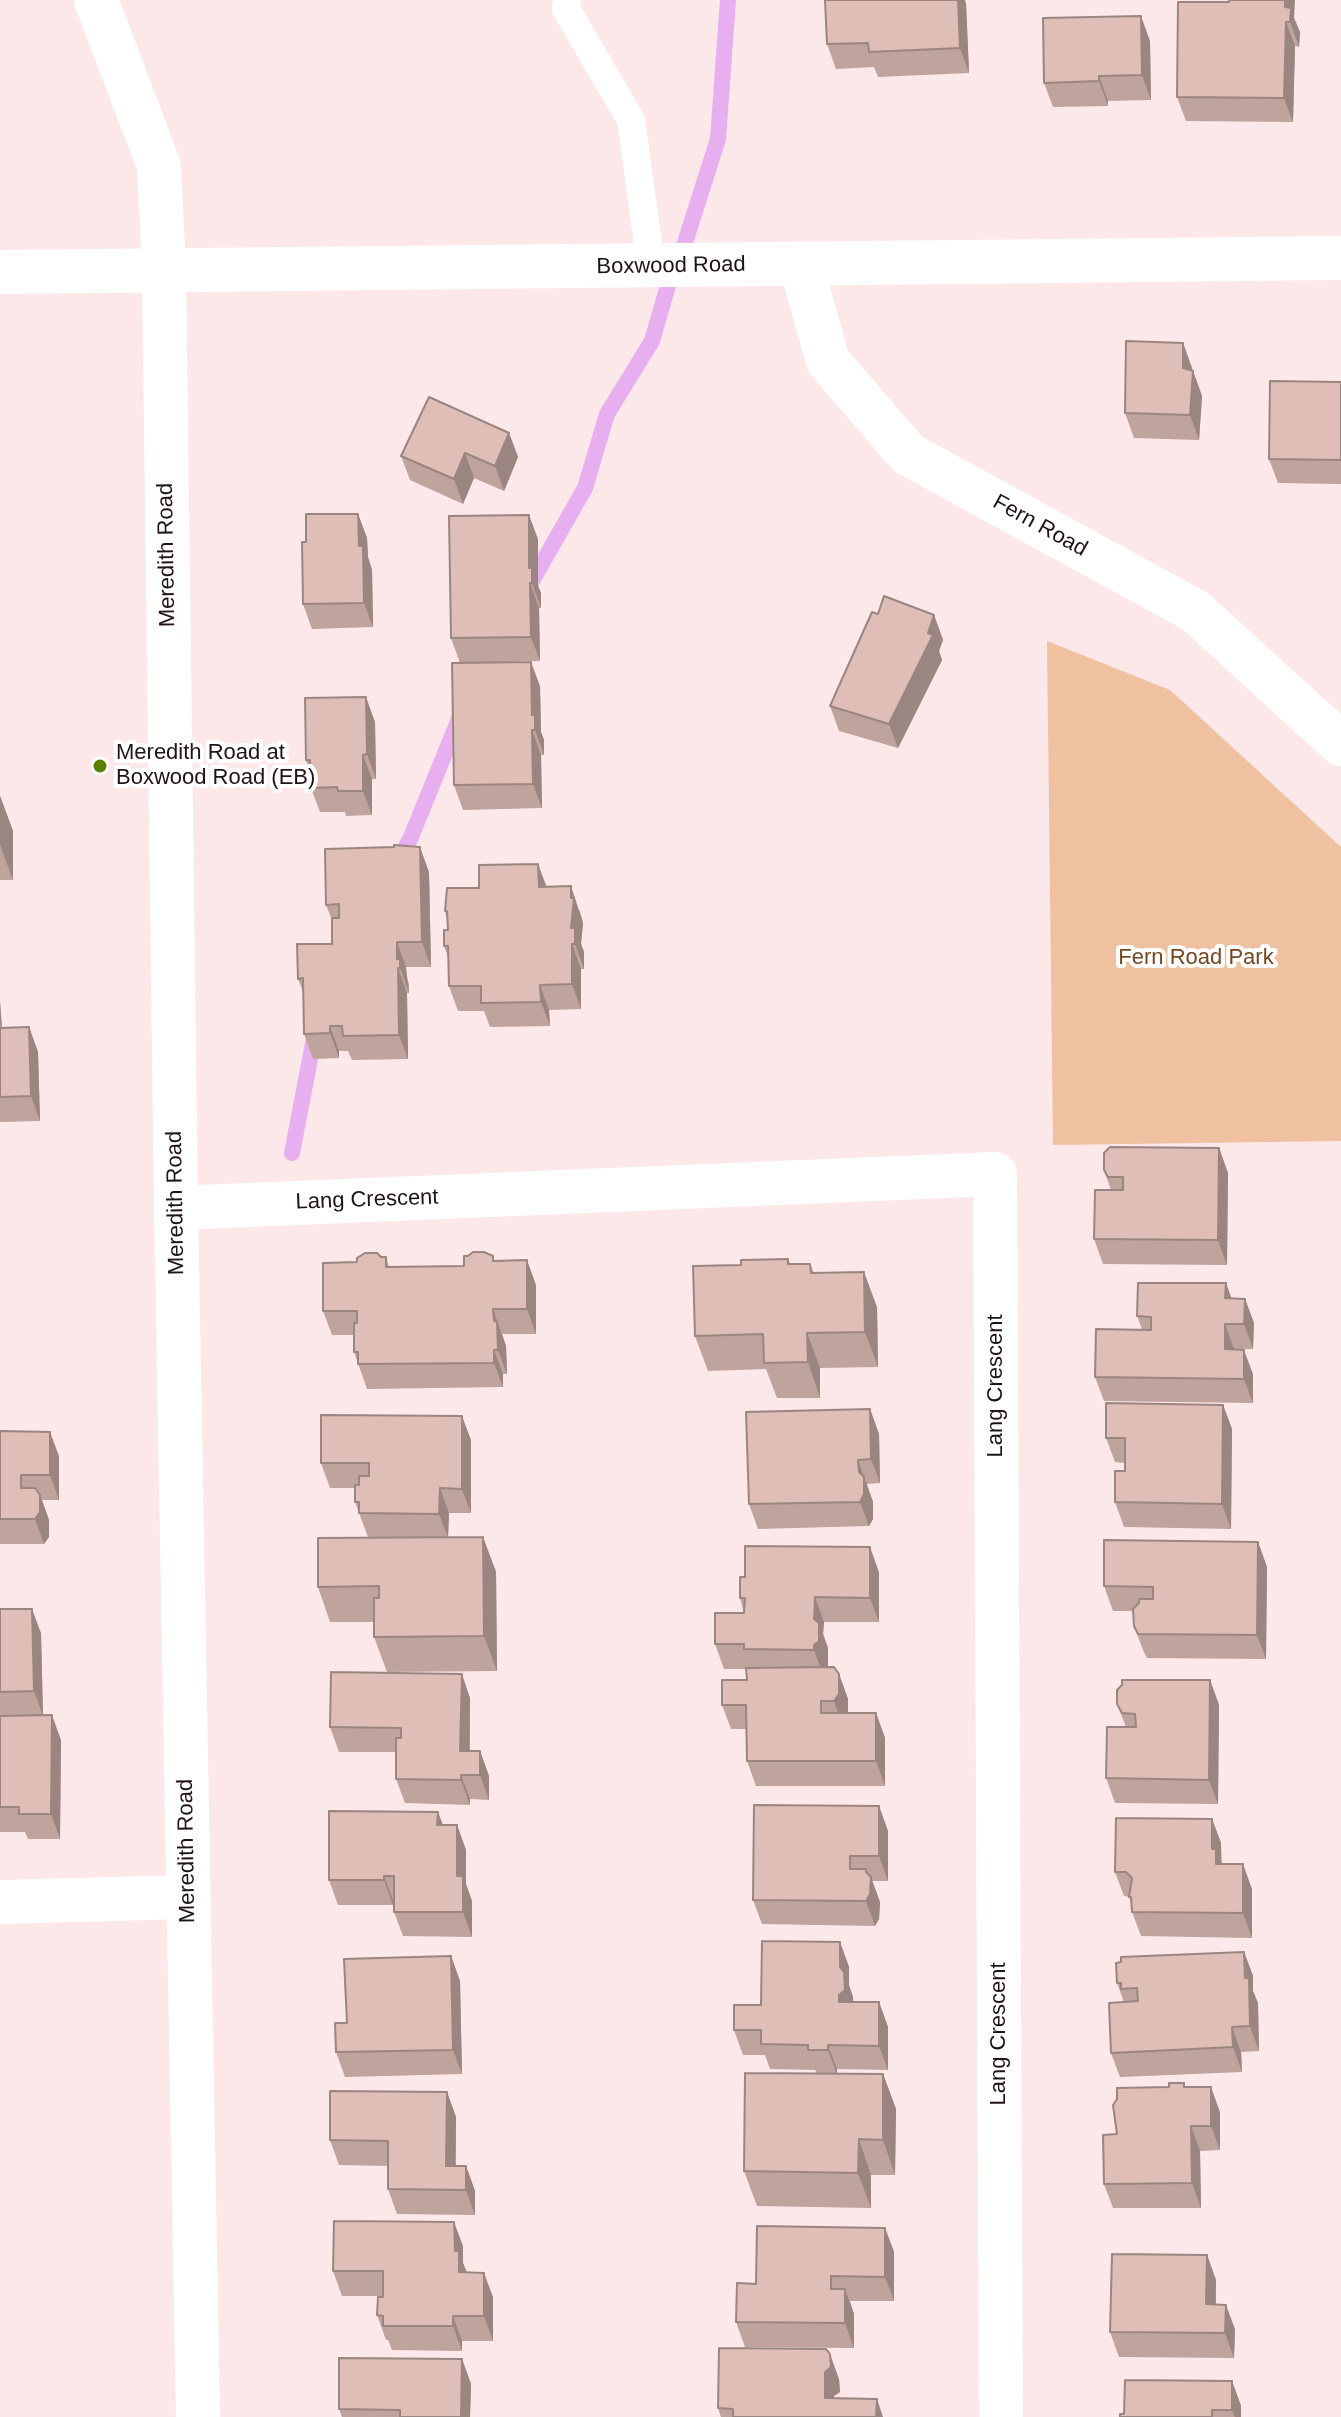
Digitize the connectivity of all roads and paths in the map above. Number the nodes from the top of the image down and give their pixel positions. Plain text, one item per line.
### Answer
1 (96, 0) edge
2 (567, 0) edge
3 (1341, 258) edge
4 (801, 265) junction
5 (651, 266) junction
6 (164, 270) junction
7 (0, 272) edge
8 (1341, 744) edge
9 (176, 1208) junction
10 (188, 1897) junction
11 (0, 1902) edge
12 (198, 2417) edge
13 (1001, 2417) edge

1 - 6 street, Meredith Road
2 - 5 lane
3 - 4 street, Boxwood Road
4 - 5 street, Boxwood Road
4 - 8 street, Fern Road
5 - 6 street, Boxwood Road
6 - 7 street, Boxwood Road
6 - 9 street, Meredith Road
9 - 10 street, Meredith Road
9 - 13 street, Lang Crescent
10 - 11 street
10 - 12 street, Meredith Road

